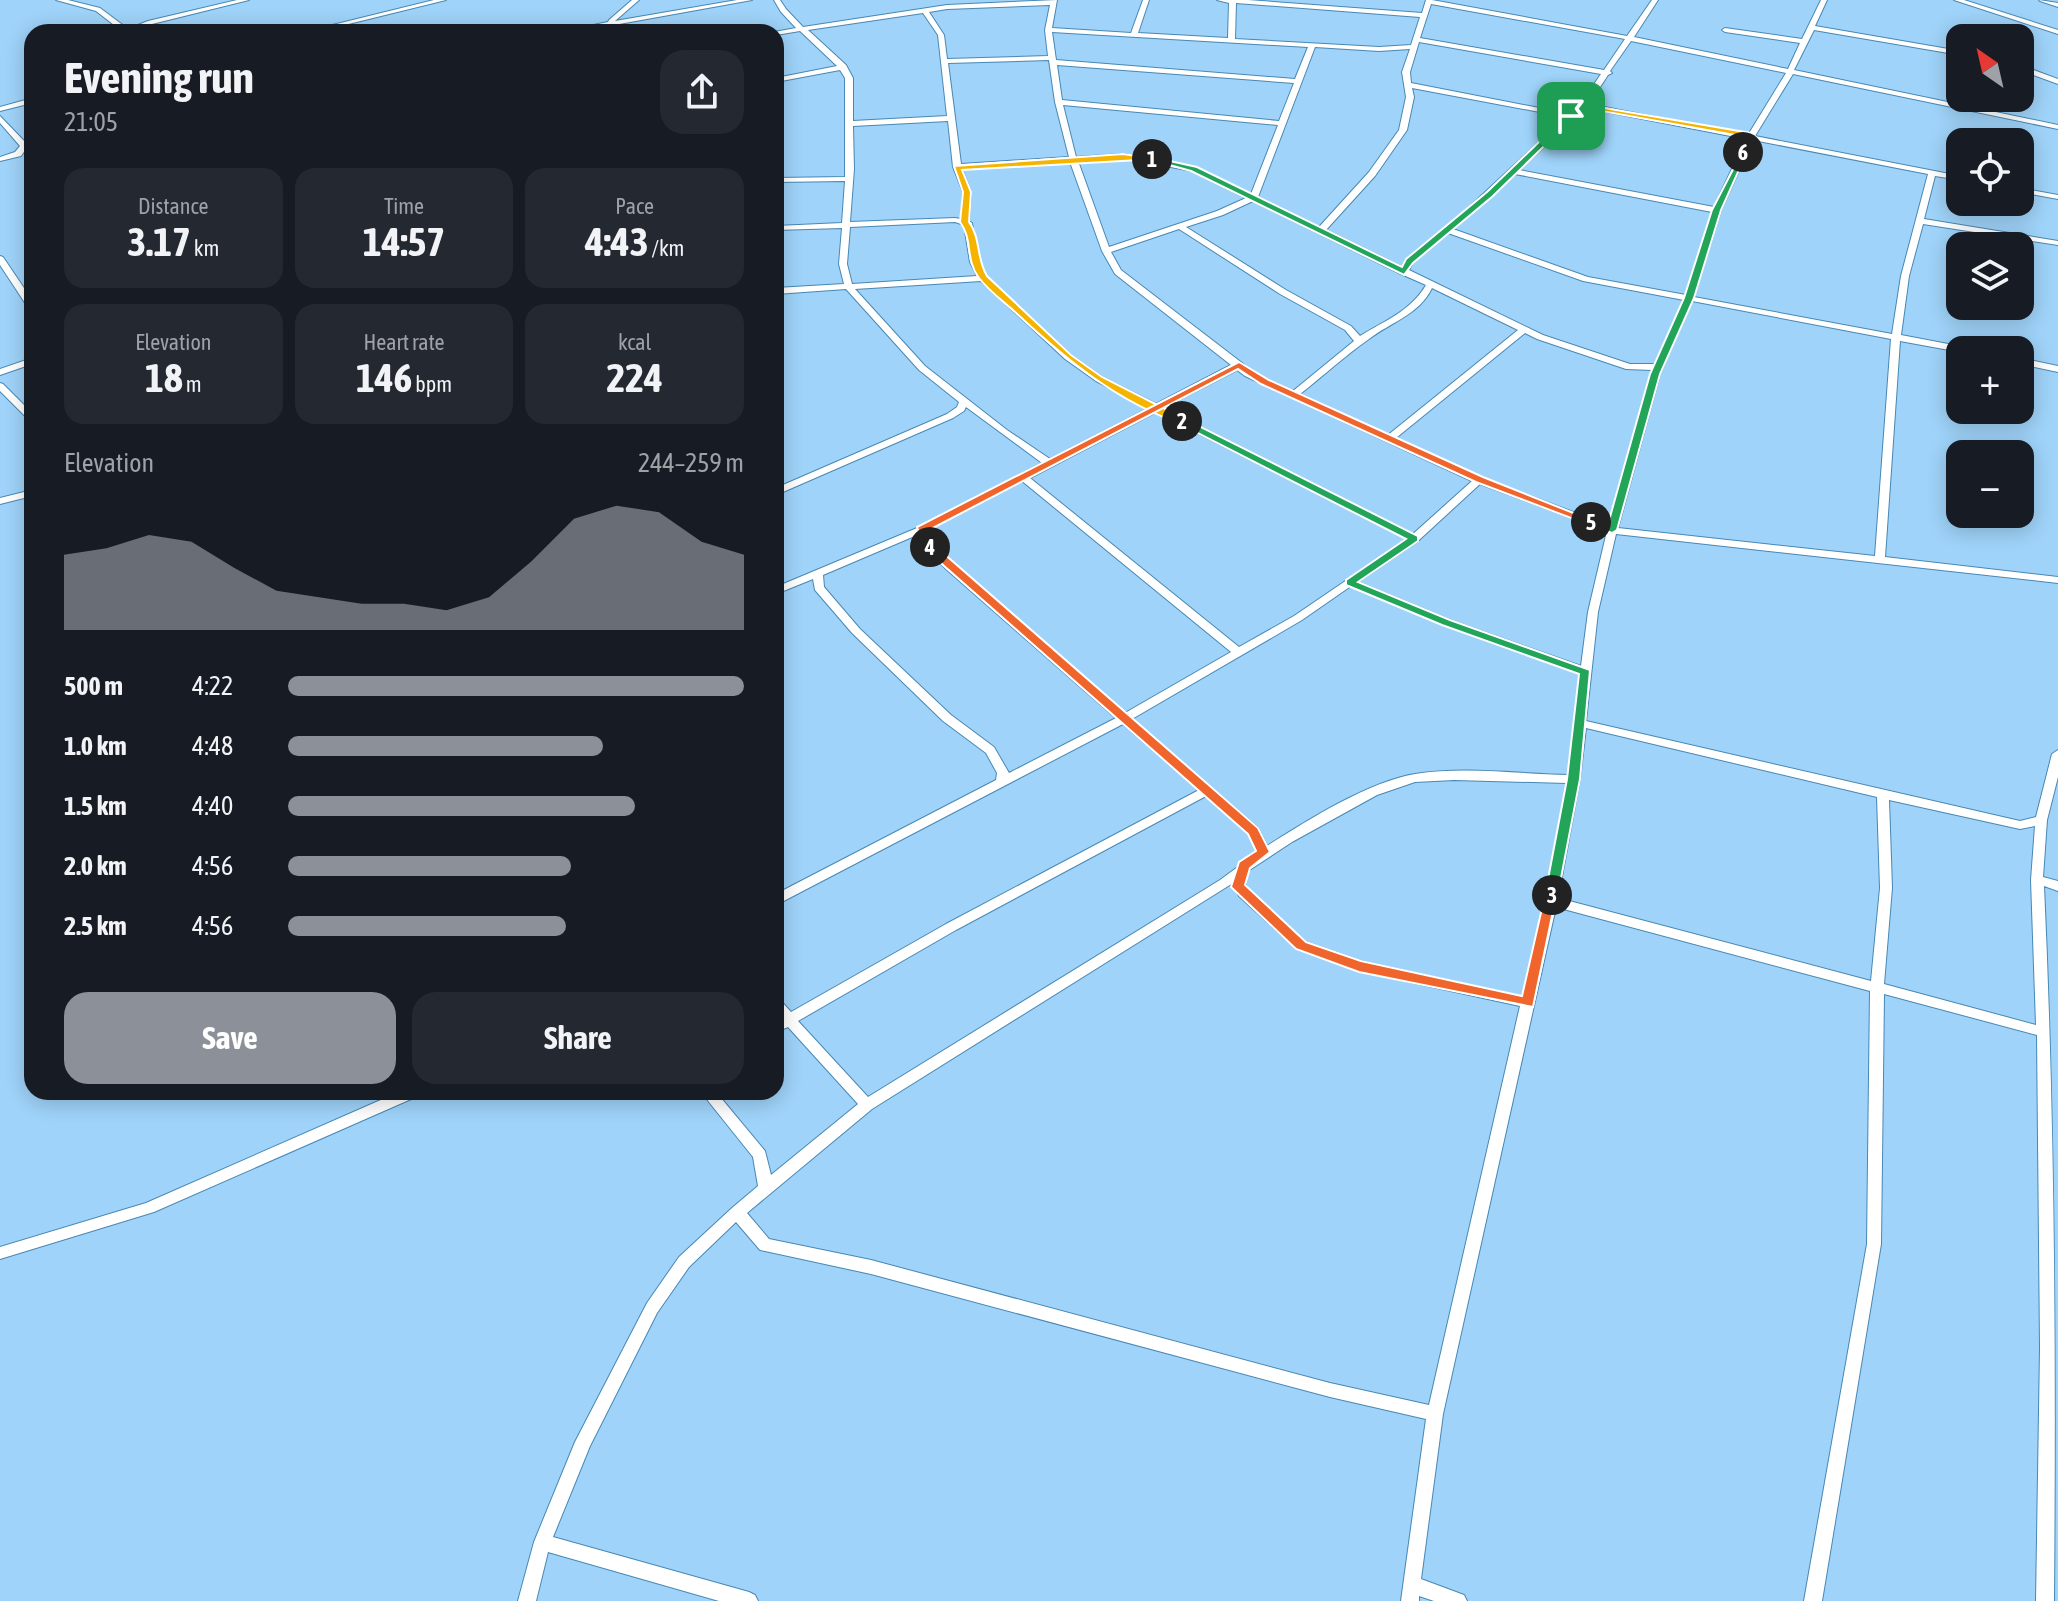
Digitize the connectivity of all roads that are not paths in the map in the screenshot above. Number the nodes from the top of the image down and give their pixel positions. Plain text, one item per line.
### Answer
1 (59, 0) edge
2 (246, 0) edge
3 (443, 0) edge
4 (636, 0) edge
5 (749, 0) edge
6 (777, 0) edge
7 (1146, 0) edge
8 (1220, 0) edge
9 (1233, 0) edge
10 (1655, 0) edge
11 (1824, 0) edge
12 (1957, 0) edge
13 (2042, 0) edge
14 (1054, 1) edge
15 (1429, 1) edge
16 (1325, 3) edge
17 (2056, 3) edge
18 (925, 10) junction
19 (1424, 15) junction
20 (622, 18) junction
21 (117, 24) edge
22 (145, 24) edge
23 (341, 24) edge
24 (604, 24) edge
25 (1811, 27) junction
26 (807, 29) junction
27 (1048, 30) junction
28 (1725, 30) dead end
29 (2058, 31) edge
30 (784, 32) edge
31 (1134, 34) junction
32 (1629, 38) junction
33 (1231, 39) junction
34 (1804, 41) junction
35 (1416, 44) junction
36 (1312, 45) junction
37 (1946, 51) edge
38 (1052, 60) junction
39 (944, 61) junction
40 (843, 67) junction
41 (1608, 73) junction
42 (2034, 73) edge
43 (1789, 74) junction
44 (784, 78) edge
45 (1296, 81) junction
46 (2058, 82) edge
47 (1409, 85) junction
48 (1059, 102) junction
49 (24, 103) edge
50 (1584, 105) junction
51 (0, 109) edge
52 (1571, 116) junction
53 (0, 118) edge
54 (952, 118) junction
55 (1280, 123) junction
56 (849, 124) junction
57 (2058, 127) edge
58 (1751, 136) junction
59 (24, 143) edge
60 (24, 150) edge
61 (0, 159) edge
62 (1073, 159) junction
63 (957, 167) junction
64 (1514, 171) junction
65 (1932, 172) junction
66 (1946, 175) edge
67 (848, 179) junction
68 (784, 180) edge
69 (2034, 193) edge
70 (1254, 197) junction
71 (2058, 197) edge
72 (1717, 210) junction
73 (1922, 221) junction
74 (965, 222) junction
75 (848, 225) junction
76 (1181, 227) junction
77 (784, 228) edge
78 (1321, 230) junction
79 (1447, 230) junction
80 (2058, 243) edge
81 (1106, 251) junction
82 (0, 259) edge
83 (1404, 272) junction
84 (983, 278) junction
85 (1429, 286) junction
86 (849, 287) junction
87 (784, 291) edge
88 (24, 295) edge
89 (1689, 298) junction
90 (1524, 329) junction
91 (1896, 336) junction
92 (1360, 342) junction
93 (1946, 346) edge
94 (24, 364) edge
95 (2034, 364) edge
96 (1239, 365) junction
97 (1658, 367) junction
98 (2058, 369) edge
99 (0, 372) edge
100 (0, 386) edge
101 (1295, 394) junction
102 (964, 402) junction
103 (1155, 408) junction
104 (24, 410) edge
105 (1390, 438) junction
106 (1048, 464) junction
107 (1024, 478) junction
108 (1479, 480) junction
109 (784, 489) edge
110 (24, 495) edge
111 (0, 501) edge
112 (921, 530) junction
113 (1612, 530) junction
114 (1414, 539) junction
115 (1880, 561) junction
116 (818, 575) junction
117 (2058, 580) edge
118 (1350, 582) junction
119 (784, 588) edge
120 (1239, 653) junction
121 (1586, 672) junction
122 (1123, 719) junction
123 (1579, 723) junction
124 (2058, 754) edge
125 (1574, 779) junction
126 (1002, 782) junction
127 (1206, 791) junction
128 (1883, 794) junction
129 (2041, 820) junction
130 (1264, 852) junction
131 (1244, 865) junction
132 (2037, 880) junction
133 (2058, 886) edge
134 (784, 896) edge
135 (1551, 901) junction
136 (1877, 990) junction
137 (1528, 1003) junction
138 (784, 1014) edge
139 (789, 1019) junction
140 (784, 1022) edge
141 (2044, 1032) junction
142 (395, 1100) edge
143 (715, 1100) edge
144 (867, 1105) junction
145 (766, 1187) junction
146 (737, 1212) junction
147 (0, 1253) edge
148 (1435, 1414) junction
149 (542, 1542) junction
150 (1411, 1593) edge
151 (527, 1601) edge
152 (749, 1601) edge
153 (1458, 1601) edge
154 (1813, 1601) edge
155 (2045, 1601) edge

1 - 21 street
2 - 22 street
3 - 23 street
4 - 20 street
5 - 20 street
6 - 26 street
7 - 31 street
8 - 9 street
9 - 16 street
9 - 33 street
10 - 32 street
11 - 25 street
12 - 29 street
13 - 17 street
14 - 18 street
14 - 27 street
15 - 19 street
15 - 32 street
16 - 19 street
18 - 26 street
18 - 39 street
19 - 35 street
20 - 24 street
25 - 34 street
25 - 37 street
26 - 30 street
26 - 40 street
27 - 31 street
27 - 38 street
28 - 34 street
31 - 33 street
32 - 41 street
32 - 43 street
33 - 36 street
34 - 43 street
35 - 36 street
35 - 41 street
35 - 47 street
36 - 45 street
38 - 39 street
38 - 45 street
38 - 48 street
39 - 54 street
40 - 44 street
40 - 56 street
41 - 50 street
42 - 46 street
43 - 57 street
43 - 58 street
45 - 55 street
47 - 52 street
47 - 78 street
48 - 55 street
48 - 62 street
49 - 51 street
50 - 52 street
50 - 58 street
52 - 64 street
53 - 59 street
54 - 56 street
54 - 63 street
55 - 70 street
56 - 67 street
58 - 65 street
58 - 72 street
60 - 61 street
62 - 63 street
62 - 70 street
62 - 81 street
63 - 74 street
64 - 72 street
64 - 79 street
65 - 66 street
65 - 73 street
67 - 68 street
67 - 75 street
69 - 71 street
70 - 76 street
70 - 78 street
72 - 89 street
73 - 80 street
73 - 91 street
74 - 75 street
74 - 84 street
75 - 77 street
75 - 86 street
76 - 81 street
76 - 92 street
78 - 83 street
79 - 83 street
79 - 89 street
81 - 96 street
82 - 88 street
83 - 85 street
84 - 86 street
84 - 103 street
85 - 90 street
85 - 92 street
86 - 87 street
86 - 102 street
89 - 91 street
89 - 97 street
90 - 97 street
90 - 105 street
91 - 93 street
91 - 115 street
92 - 101 street
94 - 99 street
95 - 98 street
96 - 101 street
96 - 103 street
97 - 113 street
100 - 104 street
101 - 105 street
102 - 106 street
102 - 109 street
103 - 106 street
103 - 114 street
105 - 108 street
106 - 107 street
107 - 112 street
107 - 120 street
108 - 113 street
108 - 114 street
110 - 111 street
112 - 116 street
112 - 122 street
113 - 115 street
113 - 121 street
114 - 118 street
115 - 117 street
116 - 119 street
116 - 126 street
118 - 120 street
118 - 121 street
120 - 122 street
121 - 123 street
122 - 126 street
122 - 127 street
123 - 125 street
123 - 128 street
124 - 129 street
125 - 130 street
125 - 135 street
126 - 134 street
127 - 130 street
127 - 139 street
128 - 129 street
128 - 136 street
129 - 132 street
130 - 131 street
131 - 137 street
131 - 144 street
132 - 133 street
132 - 141 street
135 - 136 street
135 - 137 street
136 - 141 street
136 - 154 street
137 - 148 street
138 - 139 street
139 - 140 street
139 - 144 street
141 - 155 street
142 - 147 street
143 - 145 street
144 - 145 street
145 - 146 street
146 - 148 street
146 - 149 street
148 - 150 street
149 - 151 street
149 - 152 street
150 - 153 street

